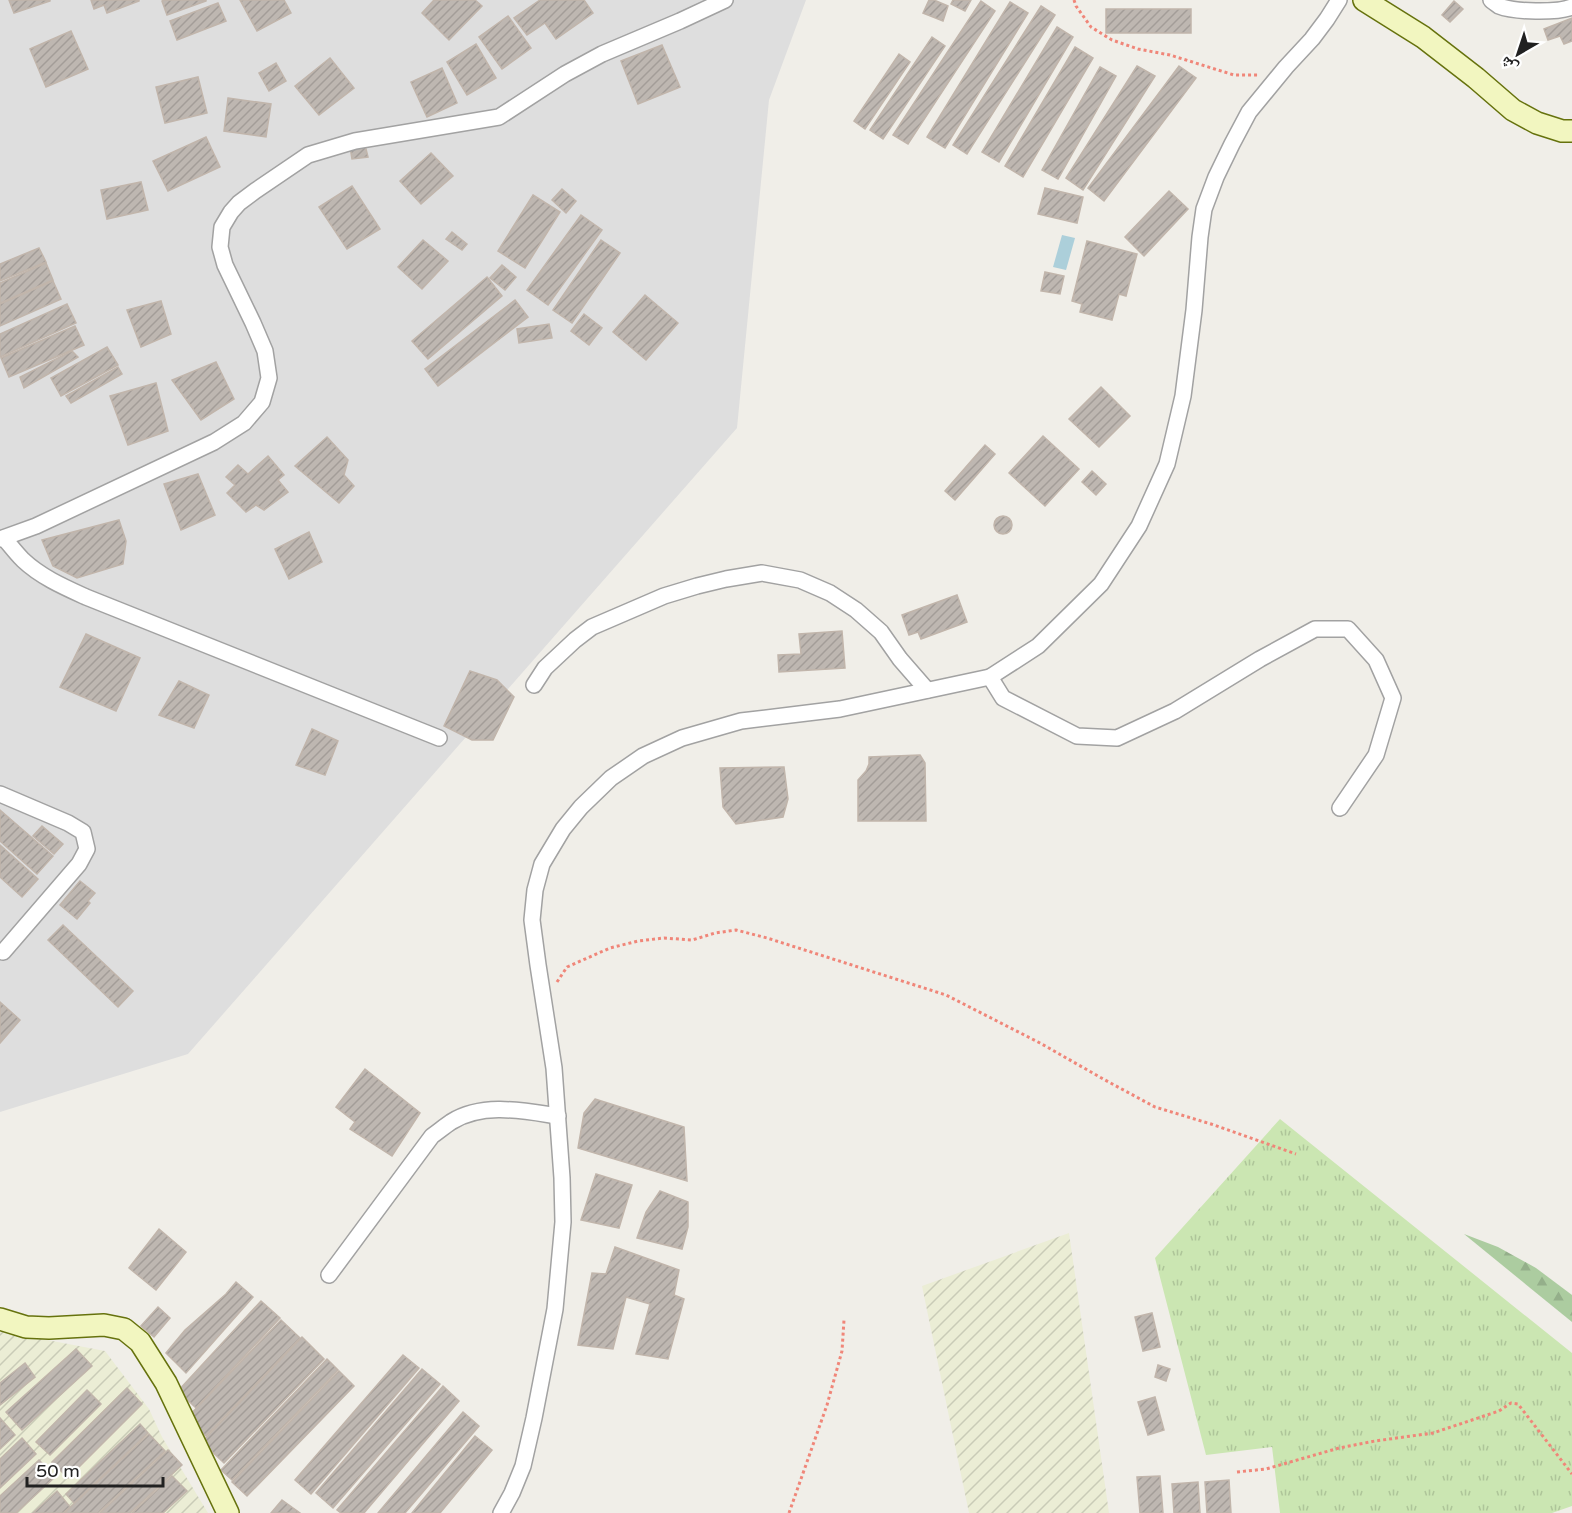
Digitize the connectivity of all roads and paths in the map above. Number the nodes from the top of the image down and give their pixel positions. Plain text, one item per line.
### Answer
1 (725, 0) edge
2 (1074, 0) edge
3 (1339, 0) edge
4 (1364, 0) edge
5 (1491, 0) edge
6 (1572, 7) edge
7 (1286, 67) junction
8 (1572, 131) edge
9 (2, 539) edge
10 (990, 677) junction
11 (534, 685) dead end
12 (927, 690) junction
13 (439, 738) dead end
14 (0, 795) edge
15 (1340, 808) dead end
16 (3, 952) dead end
17 (543, 996) junction
18 (558, 1116) junction
19 (1296, 1154) dead end
20 (329, 1275) dead end
21 (0, 1319) edge
22 (844, 1320) dead end
23 (1237, 1472) dead end
24 (1572, 1474) edge
25 (228, 1513) edge
26 (501, 1513) edge
27 (789, 1513) edge

1 - 9 street
2 - 7 path
3 - 7 street
4 - 8 street
5 - 6 street
7 - 10 street
9 - 13 street
10 - 12 street
10 - 15 street
11 - 12 street
12 - 17 street
14 - 16 street
17 - 18 street
17 - 19 path
18 - 20 street
18 - 26 street
21 - 25 street
22 - 27 path
23 - 24 path

